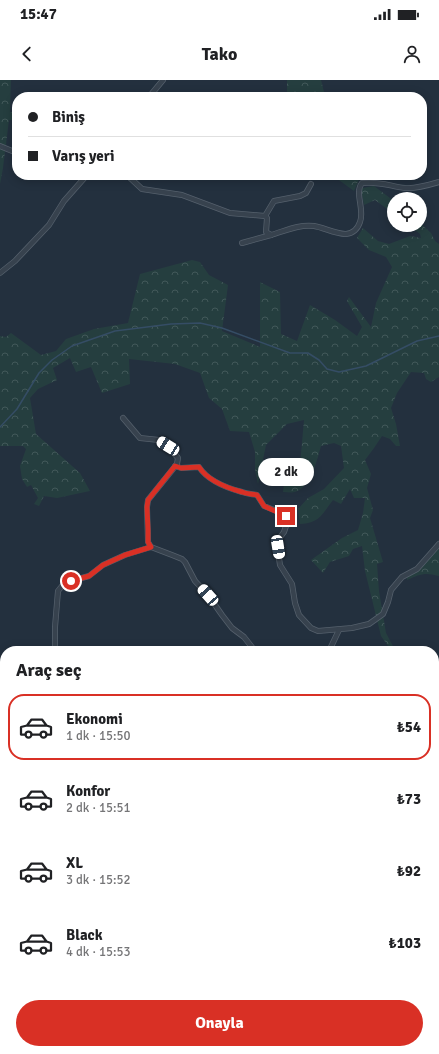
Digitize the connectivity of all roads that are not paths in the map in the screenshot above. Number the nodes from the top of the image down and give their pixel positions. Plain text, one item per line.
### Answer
1 (163, 80) edge
2 (152, 92) edge
3 (0, 146) edge
4 (12, 151) edge
5 (83, 180) edge
6 (132, 180) edge
7 (439, 182) edge
8 (311, 184) dead end
9 (266, 216) junction
10 (271, 235) junction
11 (242, 243) dead end
12 (0, 273) edge
13 (123, 418) dead end
14 (175, 466) junction
15 (439, 544) edge
16 (151, 547) junction
17 (339, 630) junction
18 (55, 646) edge
19 (251, 646) edge
20 (331, 646) edge

1 - 2 street
3 - 4 street
5 - 12 street
6 - 9 street
7 - 10 street
8 - 9 street
9 - 10 street
10 - 11 street
13 - 14 street
14 - 16 street
14 - 17 street
15 - 17 street
16 - 18 street
16 - 19 street
17 - 20 street

